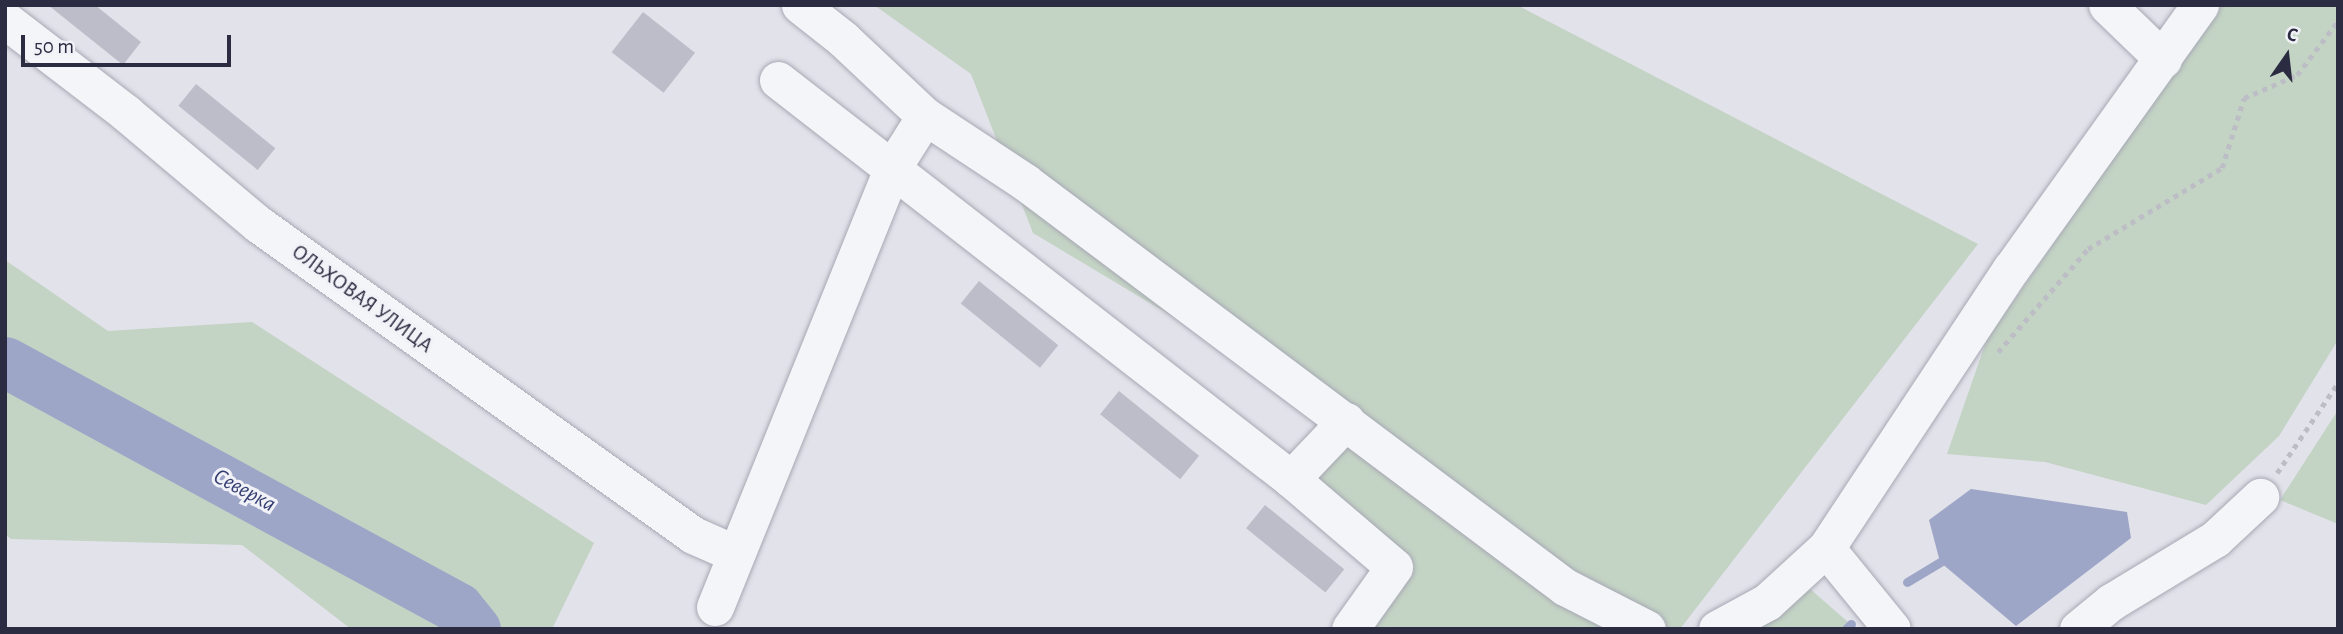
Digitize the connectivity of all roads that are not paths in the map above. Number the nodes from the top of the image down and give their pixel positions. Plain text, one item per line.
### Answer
1 (800, 5) edge
2 (2107, 5) edge
3 (2200, 5) edge
4 (5, 20) edge
5 (2163, 59) junction
6 (778, 80) dead end
7 (925, 116) junction
8 (893, 167) junction
9 (1346, 421) junction
10 (1291, 479) junction
11 (2260, 497) road end
12 (1826, 548) junction
13 (736, 554) junction
14 (715, 607) dead end
15 (1350, 629) edge
16 (1647, 629) edge
17 (1717, 629) edge
18 (1892, 629) edge
19 (2078, 629) edge

1 - 7 street
2 - 5 street
3 - 5 street
4 - 13 street, ОЛЬХОВАЯ УЛИЦА
5 - 12 street
6 - 8 street
7 - 8 street
7 - 9 street
8 - 10 street
8 - 13 street
9 - 10 street
9 - 16 street
10 - 15 street
11 - 19 street
12 - 17 street
12 - 18 street
13 - 14 street

